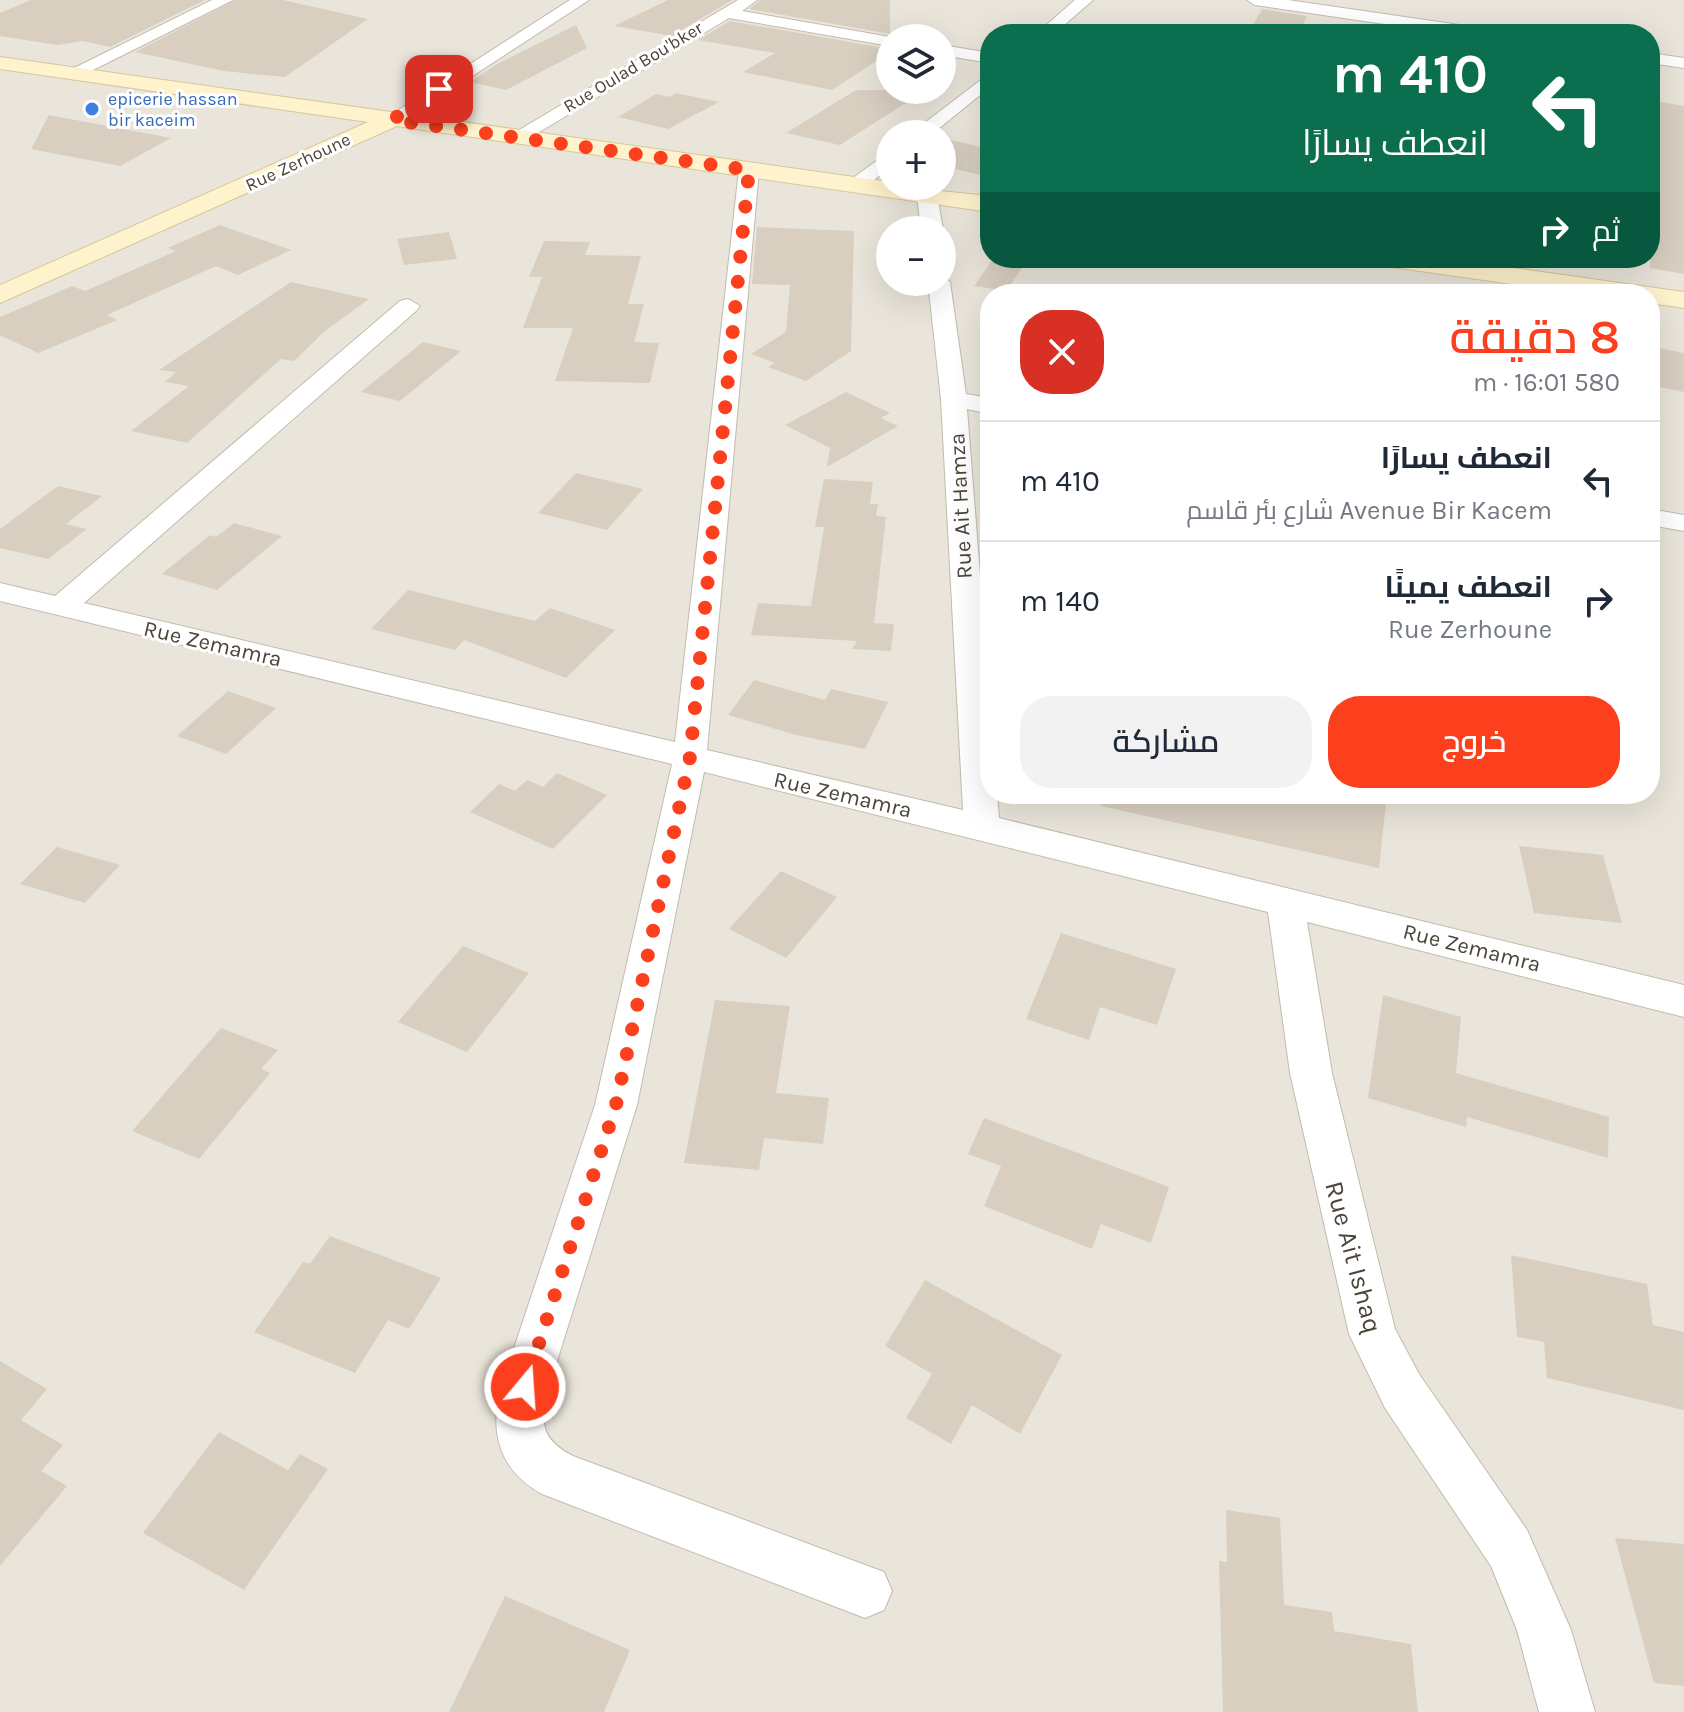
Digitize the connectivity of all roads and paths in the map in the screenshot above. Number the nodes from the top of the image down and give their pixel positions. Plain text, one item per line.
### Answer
1 (225, 0) edge
2 (749, 0) edge
3 (1085, 0) edge
4 (1255, 0) edge
5 (548, 1) edge
6 (577, 2) edge
7 (726, 13) junction
8 (1352, 15) junction
9 (1056, 24) edge
10 (1348, 24) edge
11 (1413, 24) edge
12 (876, 39) edge
13 (956, 52) edge
14 (980, 56) edge
15 (1660, 59) edge
16 (0, 63) edge
17 (1684, 63) edge
18 (73, 73) junction
19 (980, 86) edge
20 (392, 120) junction
21 (938, 120) edge
22 (519, 136) junction
23 (876, 169) edge
24 (749, 170) junction
25 (856, 185) junction
26 (876, 188) edge
27 (956, 199) edge
28 (980, 203) edge
29 (1475, 268) edge
30 (1578, 284) edge
31 (0, 295) edge
32 (941, 296) edge
33 (1660, 296) edge
34 (1684, 300) edge
35 (408, 306) dead end
36 (954, 399) junction
37 (980, 404) edge
38 (1660, 519) edge
39 (1684, 523) edge
40 (961, 533) junction
41 (980, 536) edge
42 (0, 592) edge
43 (61, 607) junction
44 (690, 757) junction
45 (980, 799) edge
46 (980, 804) edge
47 (982, 827) junction
48 (1285, 901) junction
49 (1684, 1001) edge
50 (865, 1591) dead end
51 (1567, 1712) edge

1 - 18 street
2 - 7 street, Rue Oulad Bou'bker
3 - 9 street
4 - 8 street
5 - 6 street
6 - 20 street, Rue Zerhoune
7 - 12 street
7 - 22 street, Rue Oulad Bou'bker
8 - 10 street
8 - 11 street
13 - 14 street
15 - 17 street
16 - 18 street
18 - 20 street
19 - 21 street
20 - 22 street
20 - 31 street, Rue Zerhoune
22 - 24 street
23 - 25 street
24 - 25 street
24 - 44 street
25 - 26 street
27 - 28 street
29 - 30 street
32 - 36 street, Rue Ait Hamza
33 - 34 street
35 - 43 street
36 - 37 street
36 - 40 street, Rue Ait Hamza
38 - 39 street
40 - 41 street
40 - 45 street, Rue Ait Hamza
42 - 43 street, Rue Zemamra
43 - 44 street, Rue Zemamra
44 - 47 street, Rue Zemamra
44 - 50 street
46 - 47 street, Rue Ait Hamza
47 - 48 street, Rue Zemamra
48 - 49 street, Rue Zemamra
48 - 51 street, Rue Ait Ishaq

